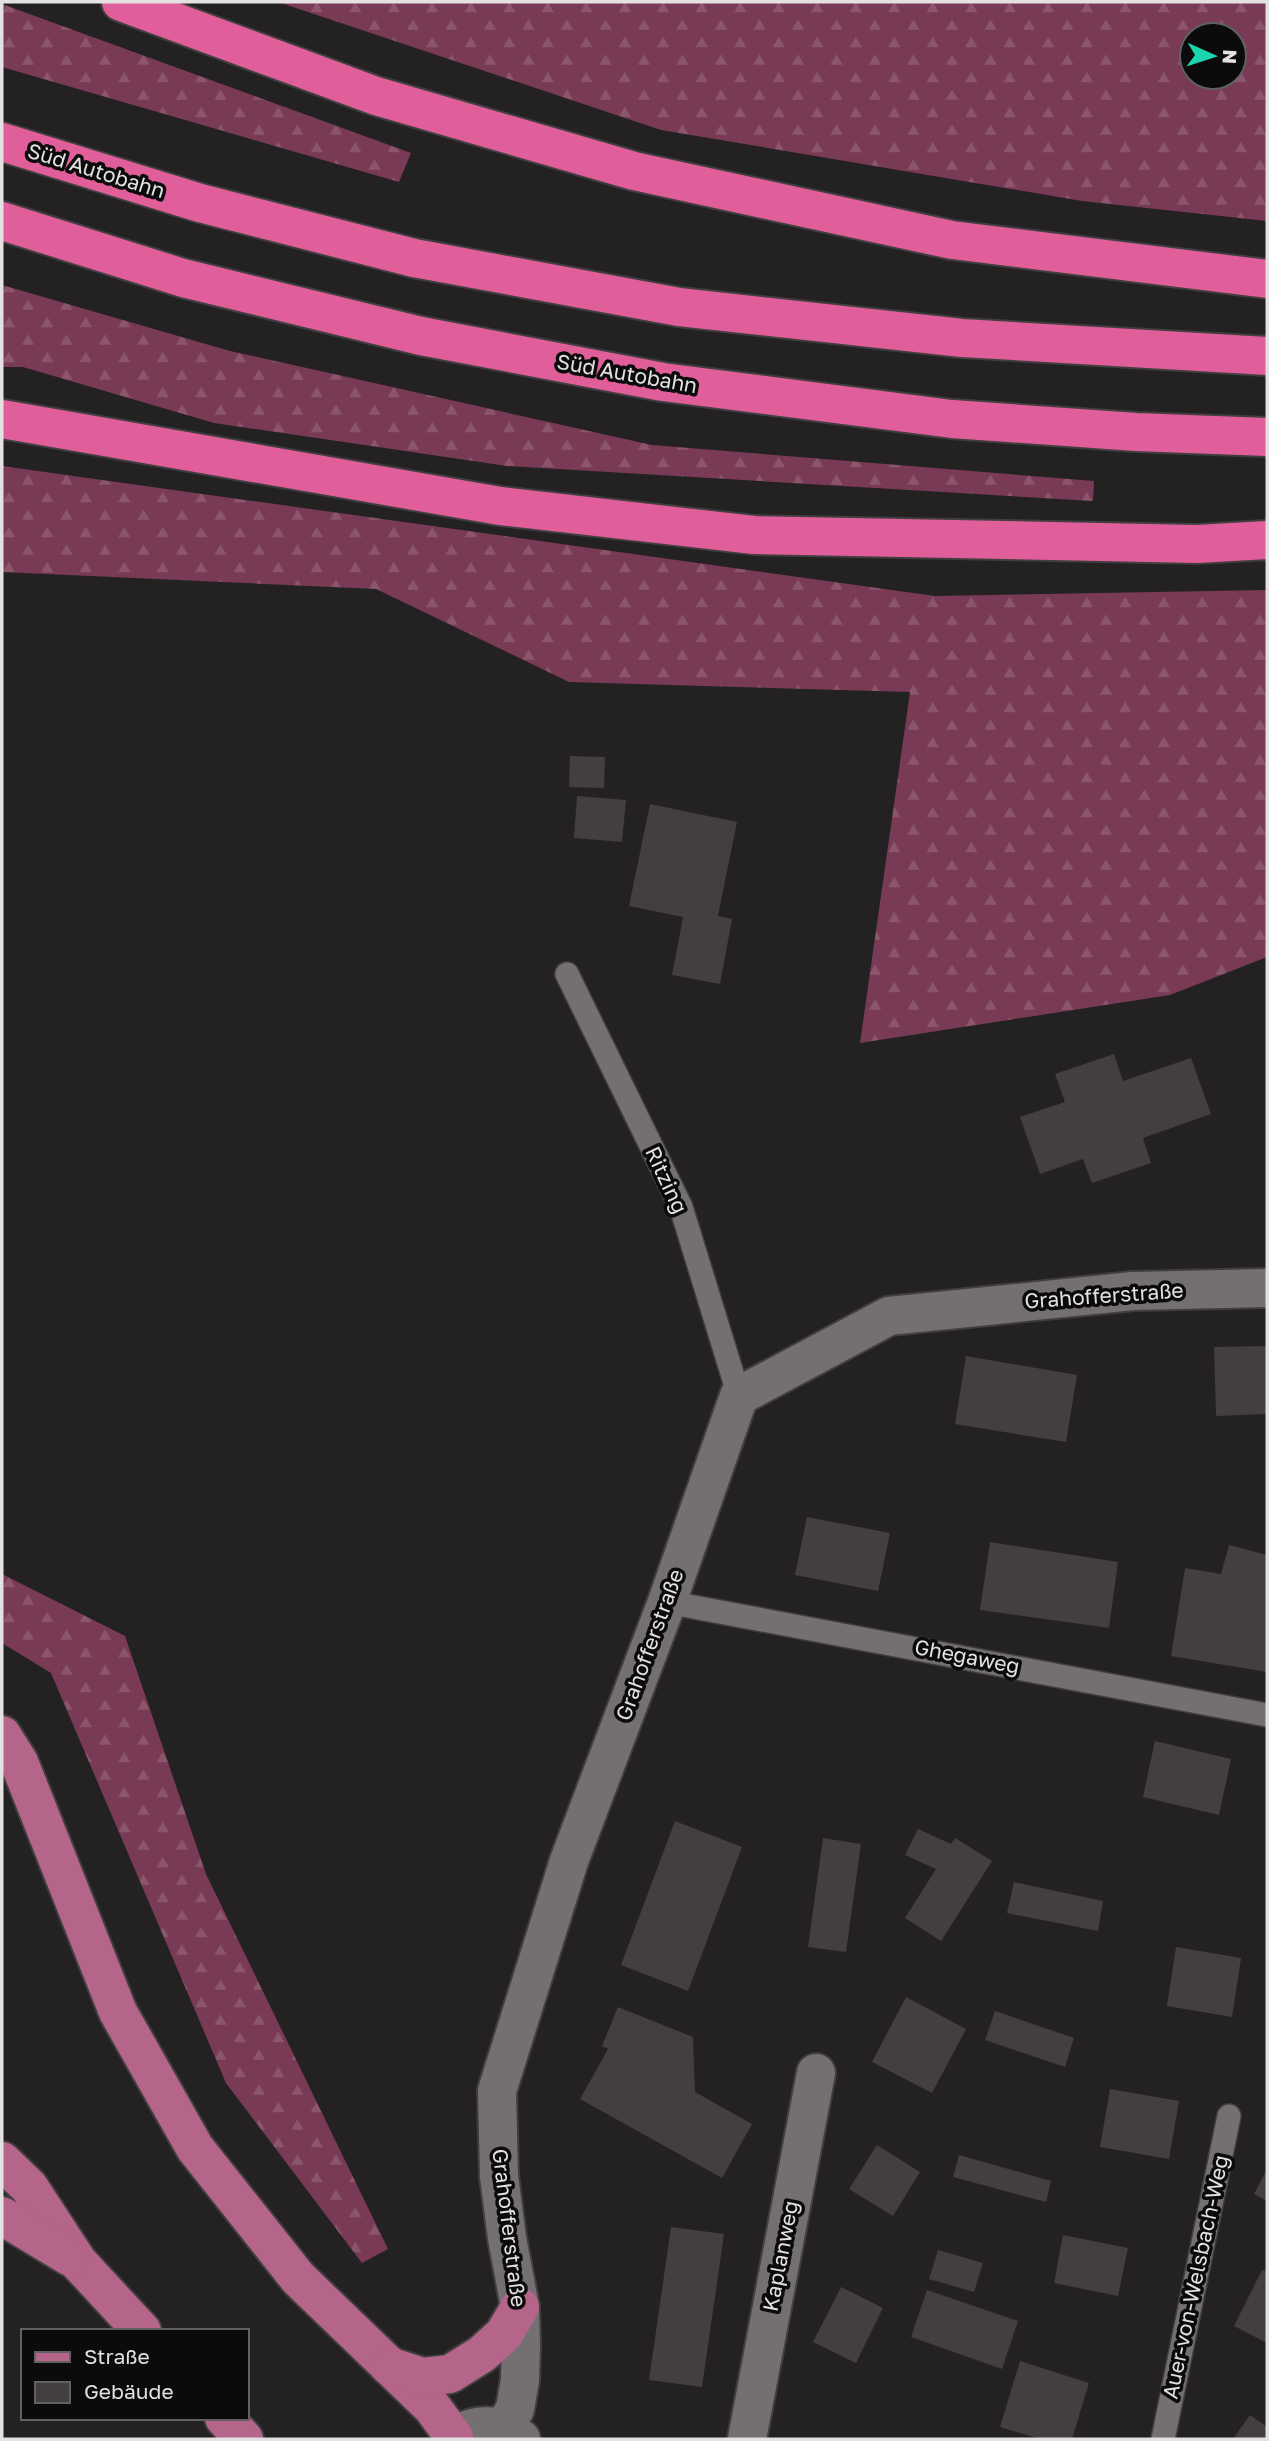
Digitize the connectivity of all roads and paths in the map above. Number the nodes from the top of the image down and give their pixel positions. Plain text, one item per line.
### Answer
1 (121, 2) edge
2 (2, 142) edge
3 (2, 221) edge
4 (1267, 279) edge
5 (1267, 356) edge
6 (2, 419) edge
7 (1267, 437) edge
8 (1267, 540) edge
9 (567, 974) dead end
10 (1267, 1288) edge
11 (739, 1395) junction
12 (667, 1602) junction
13 (1267, 1715) edge
14 (2, 1735) edge
15 (816, 2073) dead end
16 (1230, 2116) dead end
17 (2, 2161) edge
18 (2, 2216) edge
19 (78, 2262) junction
20 (520, 2307) junction
21 (140, 2329) edge
22 (389, 2366) junction
23 (226, 2420) edge
24 (512, 2434) edge
25 (453, 2438) edge
26 (244, 2439) edge
27 (747, 2439) edge
28 (1163, 2439) edge

1 - 4 highway
2 - 5 highway, Süd Autobahn
3 - 7 highway, Süd Autobahn
6 - 8 highway
9 - 11 lane, Ritzing
10 - 11 street, Grahofferstraße
11 - 12 street, Grahofferstraße
12 - 13 lane, Ghegaweg
12 - 20 street, Grahofferstraße
14 - 22 main road
15 - 27 street, Kaplanweg
16 - 28 lane, Auer-von-Welsbach-Weg
17 - 19 main road
18 - 19 main road
19 - 21 main road
20 - 22 main road
20 - 24 street, Grahofferstraße
22 - 25 main road
23 - 26 main road
24 - 25 street

